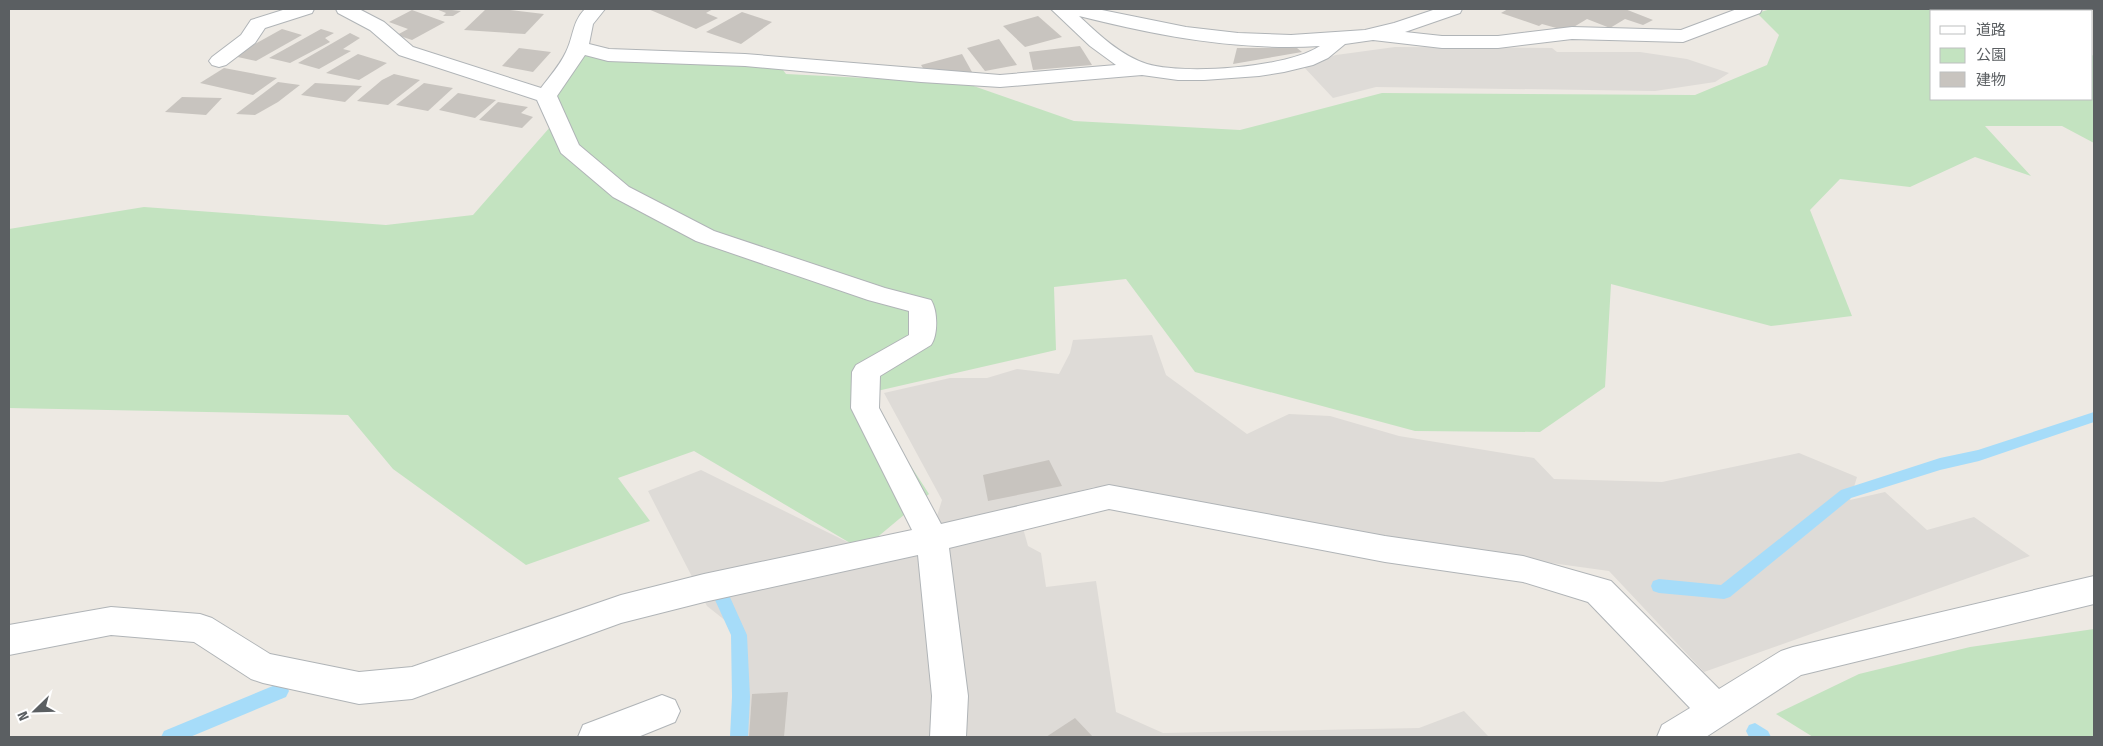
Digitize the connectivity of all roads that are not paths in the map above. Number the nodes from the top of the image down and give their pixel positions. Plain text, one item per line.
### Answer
1 (305, 9) edge
2 (345, 9) edge
3 (596, 9) edge
4 (1060, 9) edge
5 (1075, 9) edge
6 (1453, 9) edge
7 (1753, 9) edge
8 (1371, 34) junction
9 (1344, 38) junction
10 (578, 47) junction
11 (219, 61) dead end
12 (1140, 69) junction
13 (546, 96) junction
14 (932, 539) junction
15 (2094, 590) edge
16 (9, 640) edge
17 (662, 711) dead end
18 (1717, 711) junction
19 (596, 737) edge
20 (948, 737) edge
21 (1675, 737) edge

1 - 11 street
2 - 13 street
3 - 10 street
4 - 12 street
5 - 9 street
6 - 8 street
7 - 8 street
8 - 9 street
9 - 12 street
10 - 12 street
10 - 13 street
13 - 14 street
14 - 16 street
14 - 18 street
14 - 20 street
15 - 18 street
17 - 19 street
18 - 21 street

